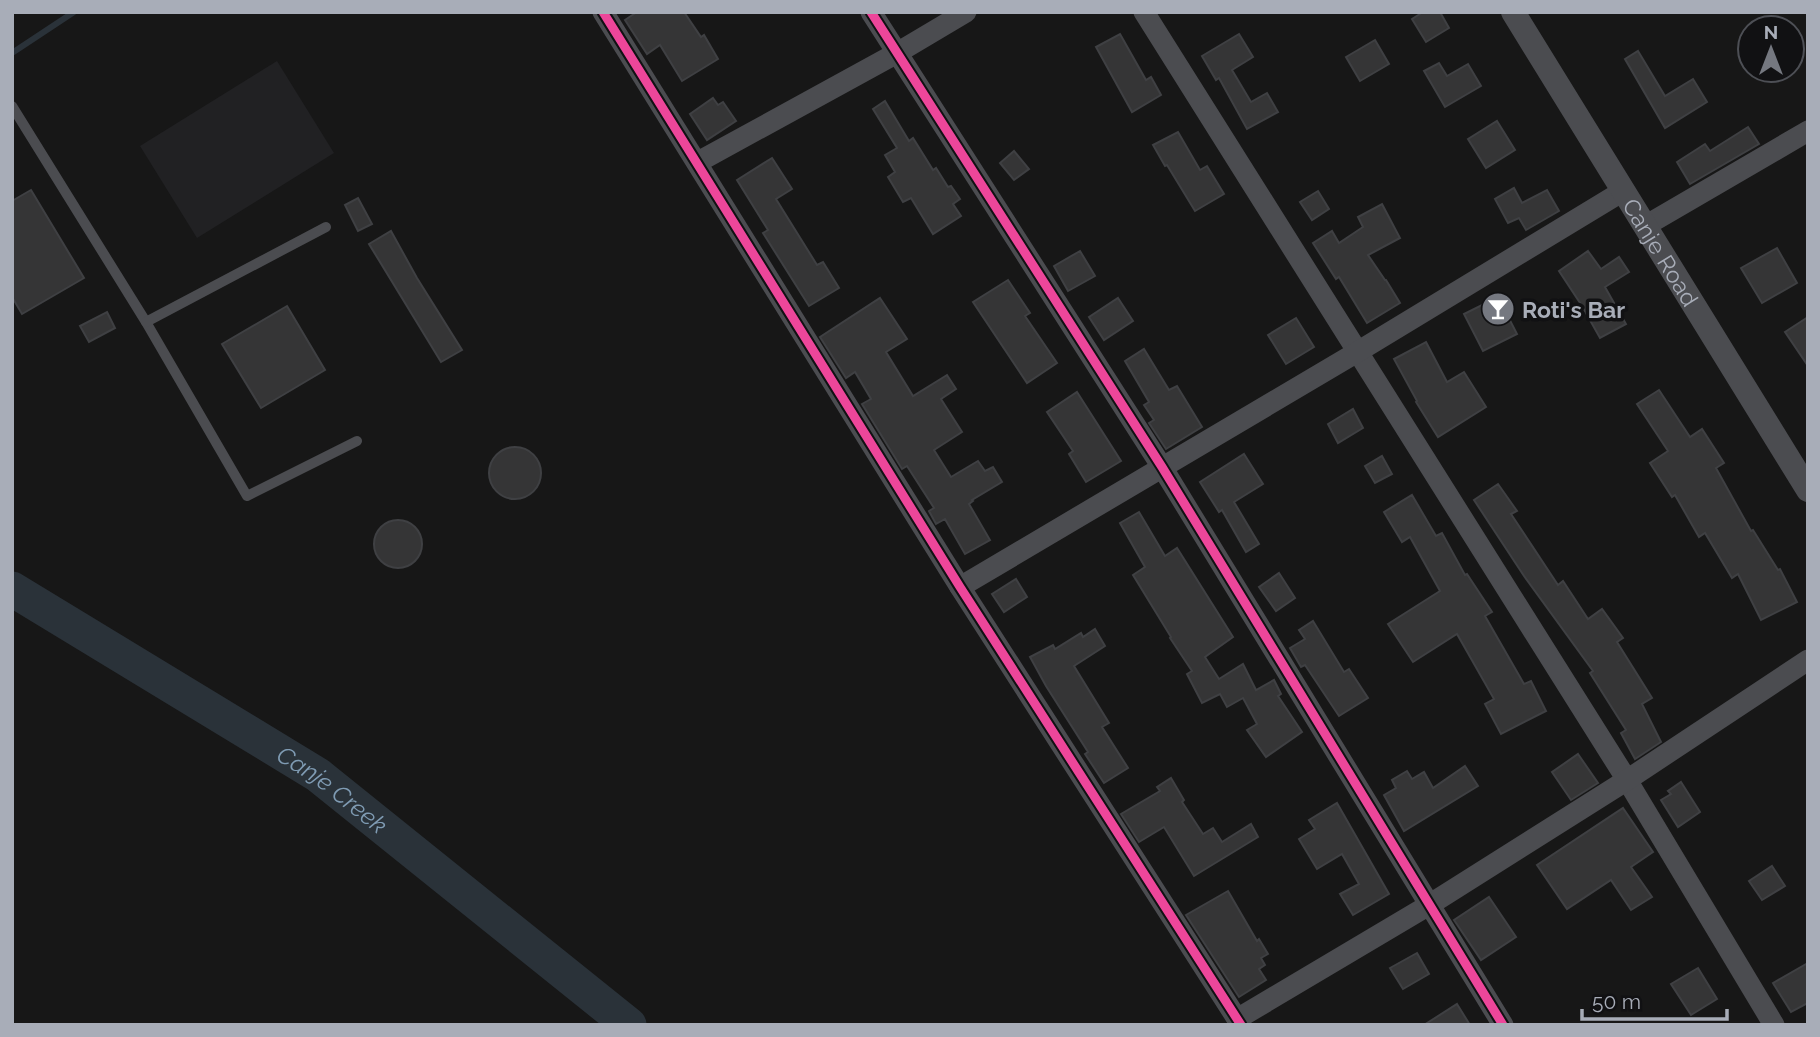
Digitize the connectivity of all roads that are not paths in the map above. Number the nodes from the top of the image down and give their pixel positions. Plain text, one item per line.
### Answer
1 (603, 12) edge
2 (871, 12) edge
3 (966, 12) edge
4 (1144, 12) edge
5 (1513, 12) edge
6 (897, 53) junction
7 (12, 106) edge
8 (1808, 131) edge
9 (698, 163) junction
10 (1623, 191) junction
11 (1646, 226) junction
12 (326, 227) dead end
13 (146, 322) junction
14 (1359, 351) junction
15 (357, 441) dead end
16 (1162, 467) junction
17 (1808, 490) edge
18 (960, 587) junction
19 (1808, 660) edge
20 (1627, 780) junction
21 (1429, 905) junction
22 (1239, 1022) edge
23 (1503, 1025) edge
24 (1774, 1025) edge

1 - 9 street
2 - 6 street
3 - 6 street
4 - 14 street
5 - 10 street, Canje Road
6 - 9 street
6 - 16 street
7 - 13 lane
8 - 11 street
9 - 18 street
10 - 11 street, Canje Road
10 - 14 street
11 - 17 street, Canje Road
12 - 13 lane
13 - 15 lane
14 - 16 street
14 - 20 street
16 - 18 street
16 - 21 street
18 - 22 street
19 - 20 street
20 - 21 street
20 - 24 street
21 - 22 street
21 - 23 street

